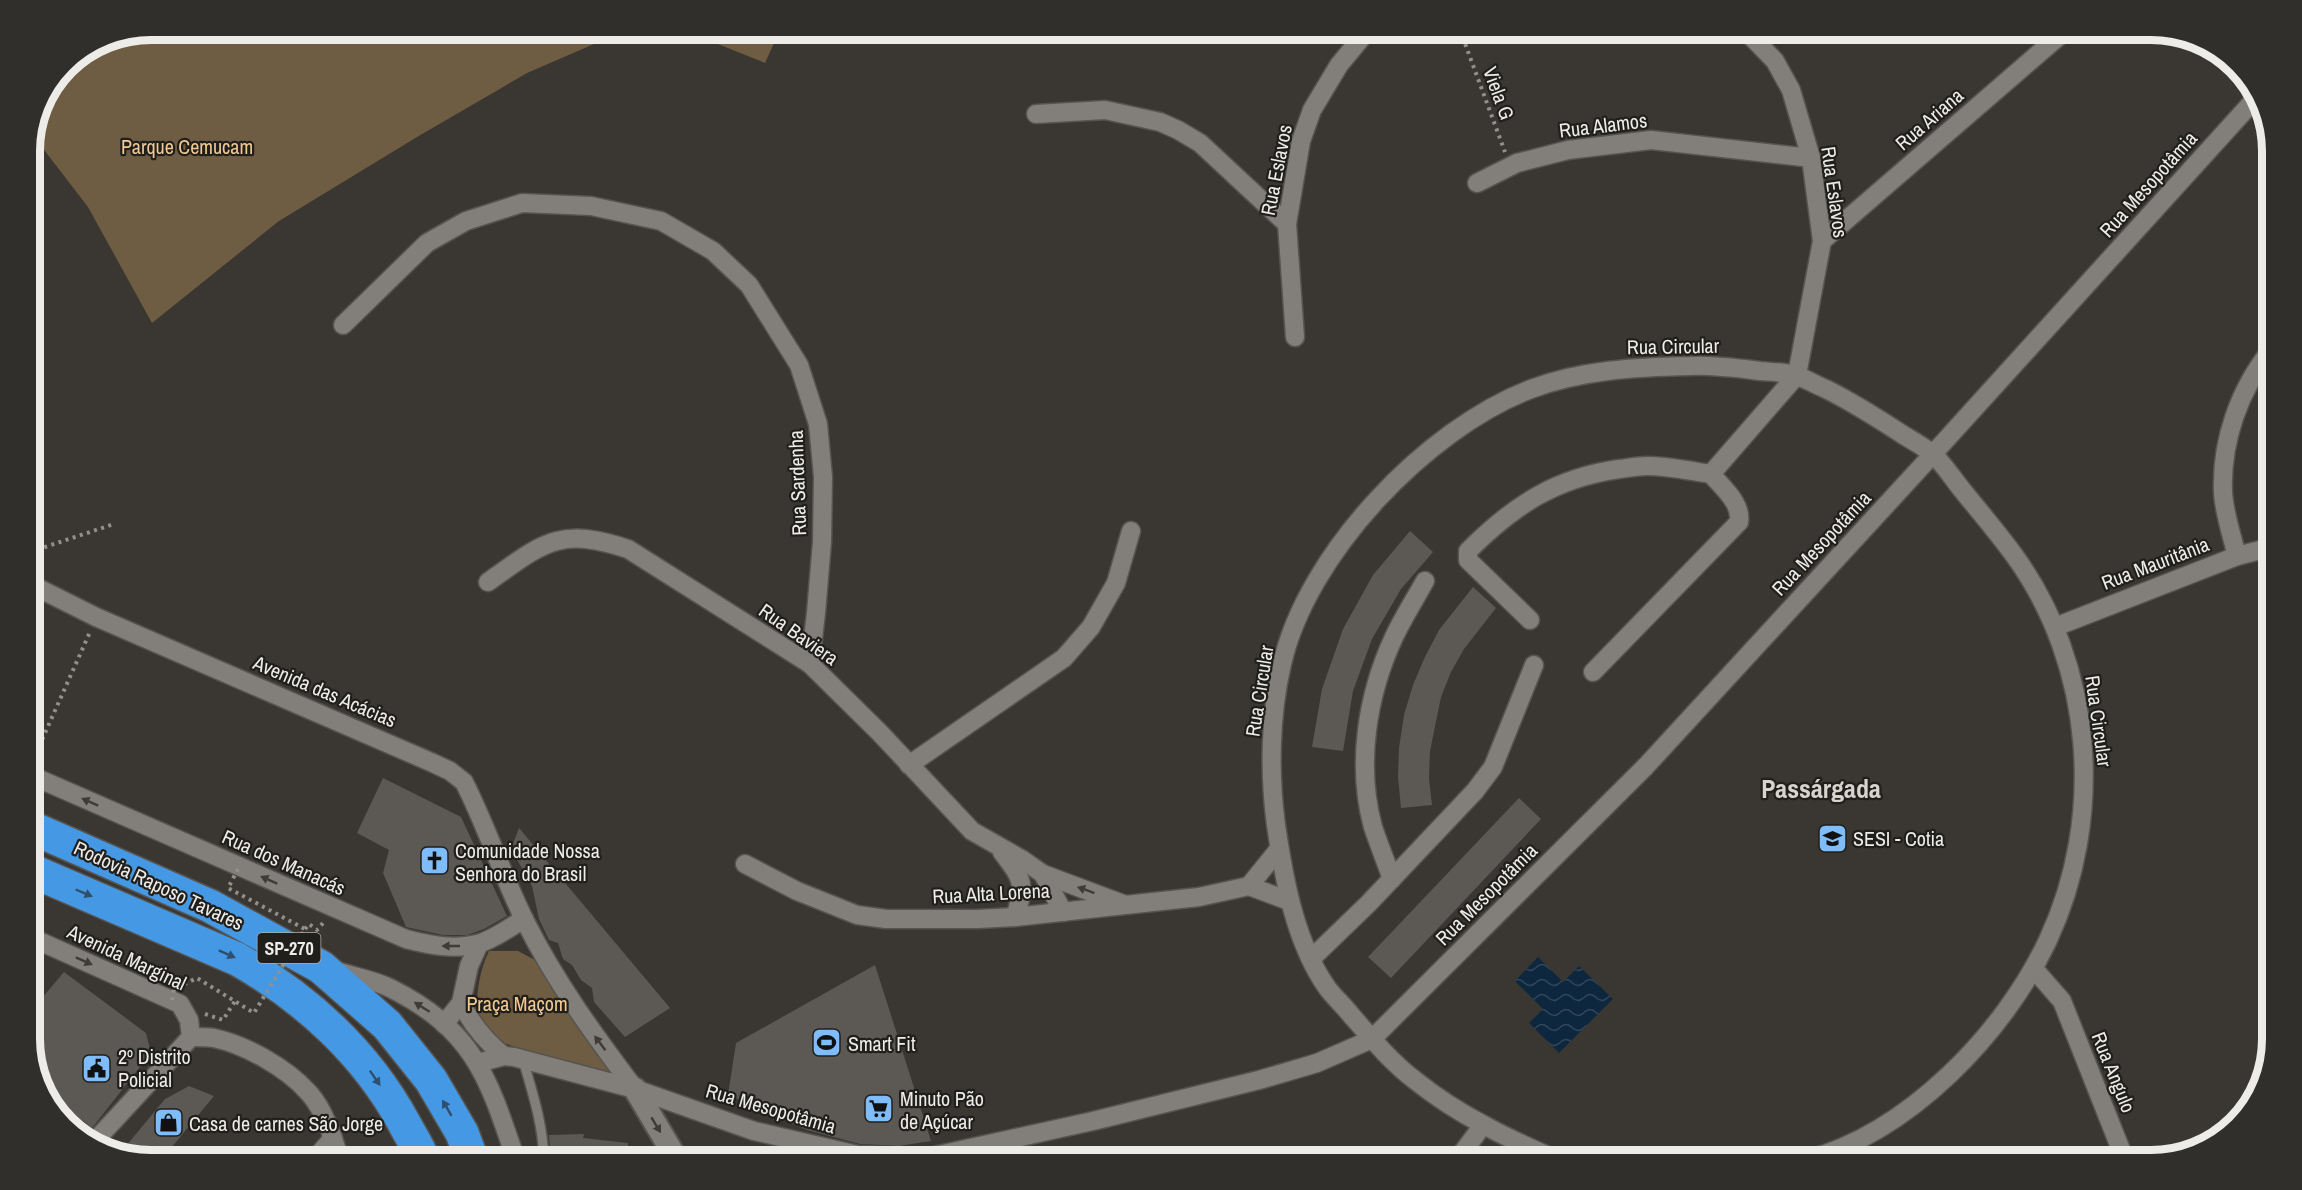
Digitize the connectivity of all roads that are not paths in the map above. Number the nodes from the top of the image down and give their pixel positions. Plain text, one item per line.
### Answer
1 (1360, 40) edge
2 (1755, 40) edge
3 (2054, 40) edge
4 (2251, 104) edge
5 (1036, 114) dead end
6 (1811, 158) junction
7 (1477, 183) dead end
8 (1287, 224) junction
9 (1822, 241) junction
10 (343, 325) dead end
11 (1295, 338) dead end
12 (2261, 367) edge
13 (1797, 375) junction
14 (1933, 454) junction
15 (1711, 474) junction
16 (1131, 531) dead end
17 (2261, 550) edge
18 (2237, 556) junction
19 (1425, 581) dead end
20 (488, 582) dead end
21 (41, 590) edge
22 (1530, 620) dead end
23 (2055, 627) junction
24 (810, 664) junction
25 (1534, 665) dead end
26 (1593, 672) dead end
27 (909, 765) junction
28 (41, 780) edge
29 (41, 832) edge
30 (999, 848) junction
31 (1279, 849) junction
32 (745, 864) dead end
33 (1043, 874) junction
34 (41, 875) edge
35 (1392, 879) junction
36 (1250, 886) junction
37 (1289, 901) junction
38 (1128, 905) junction
39 (1063, 912) junction
40 (1015, 917) junction
41 (524, 919) junction
42 (41, 942) edge
43 (479, 944) junction
44 (1311, 959) junction
45 (321, 967) junction
46 (2034, 969) junction
47 (461, 1003) junction
48 (444, 1024) junction
49 (191, 1037) junction
50 (1372, 1039) junction
51 (504, 1056) junction
52 (523, 1060) junction
53 (478, 1063) junction
54 (635, 1089) junction
55 (1483, 1125) junction
56 (99, 1136) edge
57 (333, 1138) junction
58 (323, 1150) edge
59 (337, 1150) edge
60 (418, 1150) edge
61 (468, 1150) edge
62 (513, 1150) edge
63 (544, 1150) edge
64 (671, 1150) edge
65 (836, 1150) edge
66 (962, 1150) edge
67 (1464, 1150) edge
68 (1536, 1150) edge
69 (1838, 1150) edge
70 (2121, 1150) edge

1 - 8 street, Rua Eslavos
2 - 6 street, Rua Eslavos
3 - 9 street, Rua Ariana
4 - 14 street, Rua Mesopotâmia
5 - 8 street
6 - 7 street, Rua Alamos
6 - 9 street, Rua Eslavos
8 - 11 street, Rua Eslavos
9 - 13 street, Rua Eslavos
10 - 24 street, Rua Sardenha
12 - 18 street
13 - 14 street, Rua Circular
13 - 15 street
13 - 31 street, Rua Circular
14 - 23 street, Rua Circular
14 - 50 street, Rua Mesopotâmia
15 - 22 street
15 - 26 street
16 - 27 street
17 - 18 street, Rua Mauritânia
18 - 23 street, Rua Mauritânia
19 - 35 street
20 - 24 street, Rua Baviera
21 - 41 street, Avenida das Acácias
23 - 46 street, Rua Circular
24 - 27 street, Rua Baviera
25 - 35 street
27 - 30 street, Rua Baviera
43 -> 28 street, Rua dos Manacás
29 - 45 highway, Rodovia Raposo Tavares / SP-270
30 - 33 street, Rua Baviera
30 - 40 street
31 - 36 street
31 - 37 street, Rua Circular
32 - 40 street, Rua Alta Lorena
38 -> 33 street, Rua Baviera
33 - 39 street, Rua Baviera
34 -> 60 highway, Rodovia Raposo Tavares / SP-270
35 - 44 street
36 - 37 street
36 - 38 street, Rua Alta Lorena
37 - 44 street, Rua Circular
38 - 39 street, Rua Alta Lorena
39 - 40 street, Rua Alta Lorena
41 - 43 street, Rua dos Manacás
54 -> 41 street, Avenida das Acácias
42 -> 49 street, Avenida Marginal
43 - 47 street
44 - 50 street, Rua Circular
48 -> 45 street
61 -> 45 highway, Rodovia Raposo Tavares / SP-270
46 - 69 street, Rua Circular
46 - 70 street, Rua Angulo
47 - 48 street
47 - 51 street
48 - 53 street
49 - 56 street
49 - 57 street
50 - 55 street, Rua Circular
50 - 66 street, Rua Mesopotâmia
51 - 52 street, Rua Mesopotâmia
51 - 53 street, Rua Mesopotâmia
52 - 54 street, Rua Mesopotâmia
52 - 63 lane
53 - 62 street
54 -> 64 street
54 - 65 street, Rua Mesopotâmia
55 - 67 street
55 - 68 street, Rua Circular
57 - 58 street
57 - 59 street

